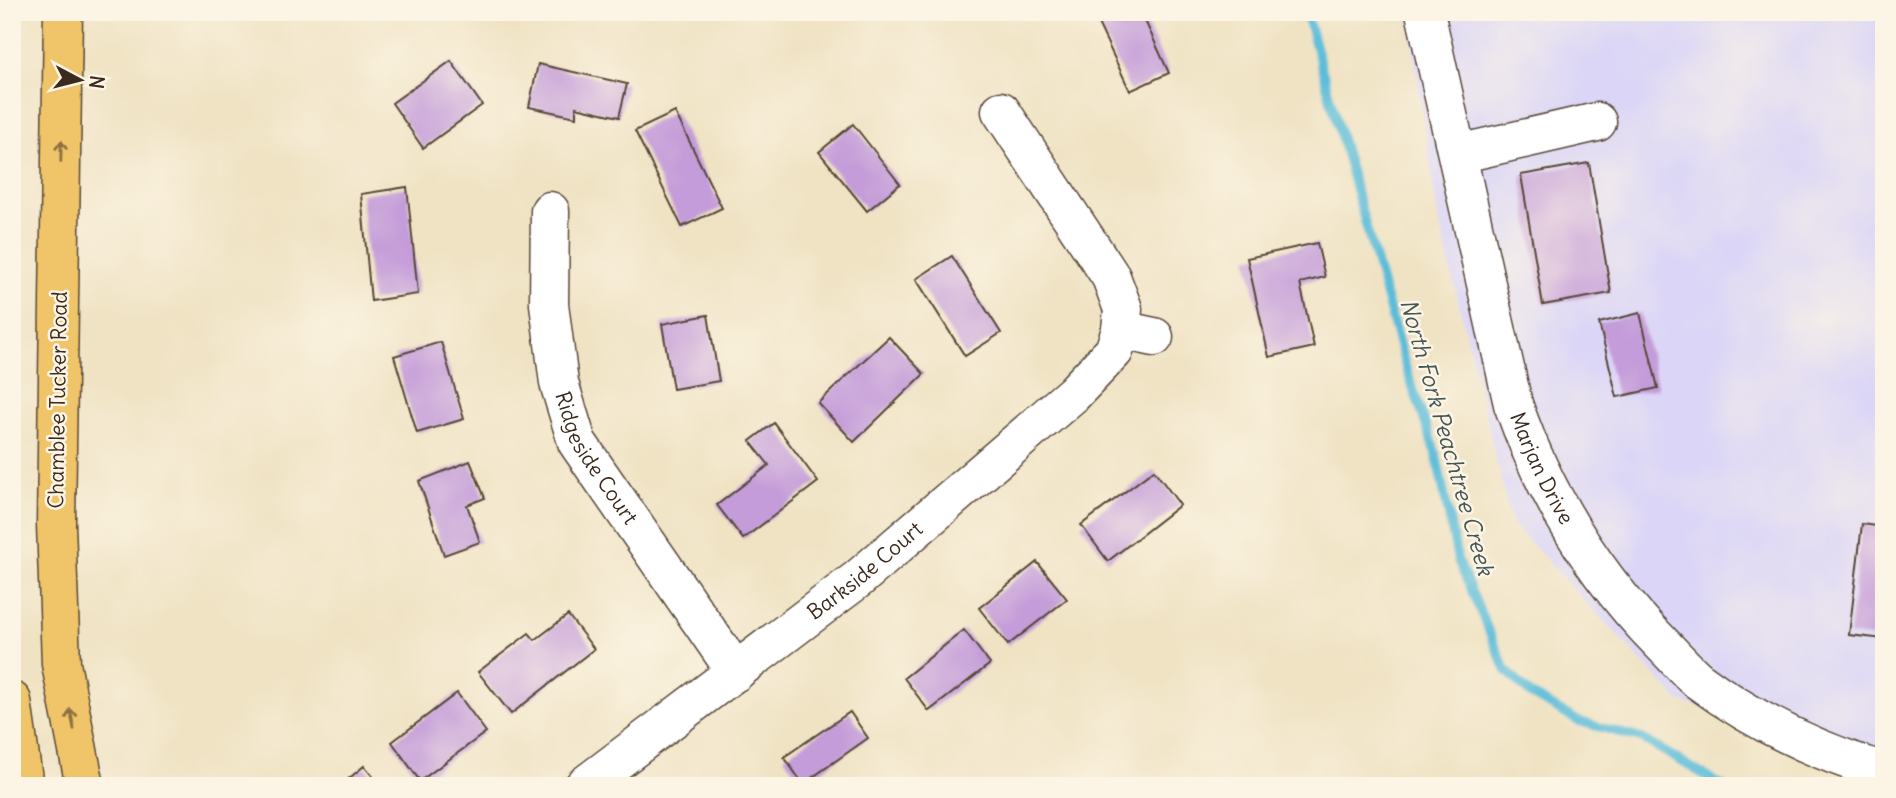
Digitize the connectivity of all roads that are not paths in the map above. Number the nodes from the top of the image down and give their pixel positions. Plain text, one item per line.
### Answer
1 (62, 12) edge
2 (1426, 12) edge
3 (1001, 111) dead end
4 (1597, 122) dead end
5 (1458, 154) junction
6 (550, 211) dead end
7 (736, 673) junction
8 (12, 701) edge
9 (1884, 772) edge
10 (24, 786) edge
11 (85, 786) edge
12 (584, 786) edge

11 -> 1 main road, Chamblee Tucker Road
2 - 5 street, Marjan Drive
3 - 7 street, Barkside Court
4 - 5 street
5 - 9 street, Marjan Drive
6 - 7 street, Ridgeside Court
7 - 12 street, Barkside Court
8 - 10 main road

